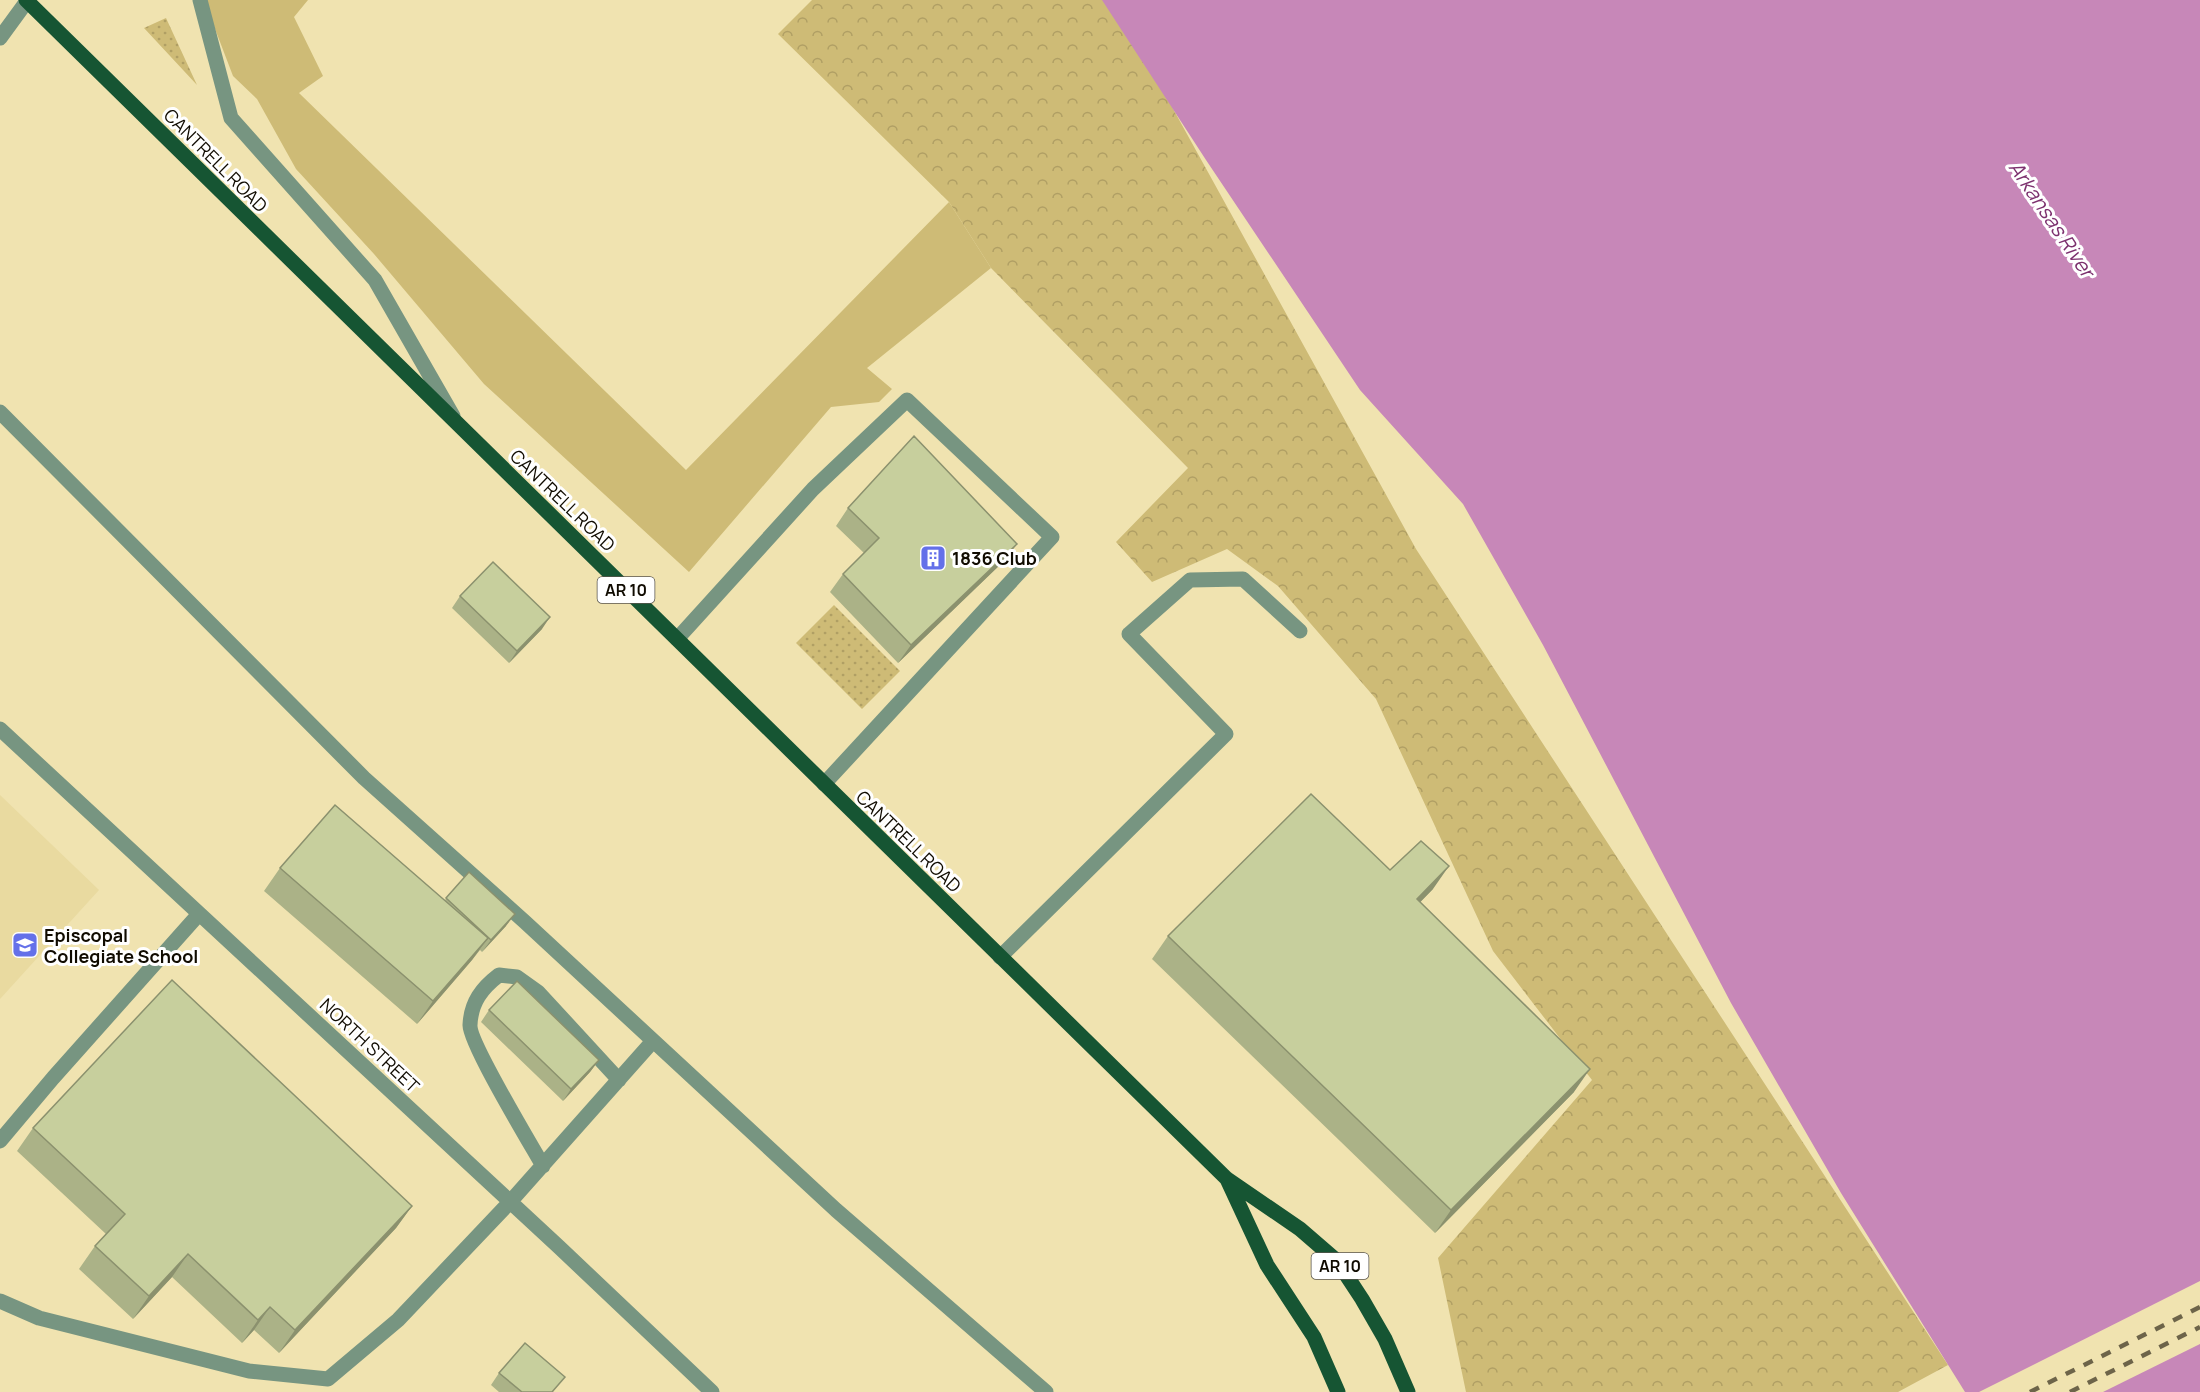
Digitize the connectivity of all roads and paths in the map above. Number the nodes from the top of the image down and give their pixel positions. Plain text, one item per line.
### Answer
1 (200, 0) edge
2 (27, 1) edge
3 (0, 38) edge
4 (0, 412) edge
5 (459, 426) junction
6 (1300, 631) dead end
7 (677, 639) junction
8 (0, 729) edge
9 (824, 784) junction
10 (199, 914) junction
11 (999, 957) junction
12 (653, 1041) junction
13 (619, 1080) junction
14 (0, 1141) edge
15 (543, 1166) junction
16 (1227, 1179) junction
17 (510, 1202) junction
18 (0, 1301) edge
19 (712, 1392) edge
20 (1047, 1392) edge
21 (1338, 1392) edge
22 (1408, 1392) edge

1 - 5 lane
2 - 3 lane
2 - 5 main road, CANTRELL ROAD / AR 10
4 - 12 lane
5 - 7 main road, CANTRELL ROAD / AR 10
6 - 11 lane
7 - 9 main road, CANTRELL ROAD / AR 10
7 - 9 lane
8 - 10 lane, NORTH STREET
9 - 11 main road, CANTRELL ROAD / AR 10
10 - 14 lane
10 - 17 lane, NORTH STREET
11 - 16 main road, CANTRELL ROAD / AR 10
12 - 13 lane
12 - 20 lane
13 - 15 lane
13 - 15 lane
15 - 17 lane
16 - 21 main road, AR 10
16 - 22 main road, AR 10
17 - 18 lane
17 - 19 lane, NORTH STREET

